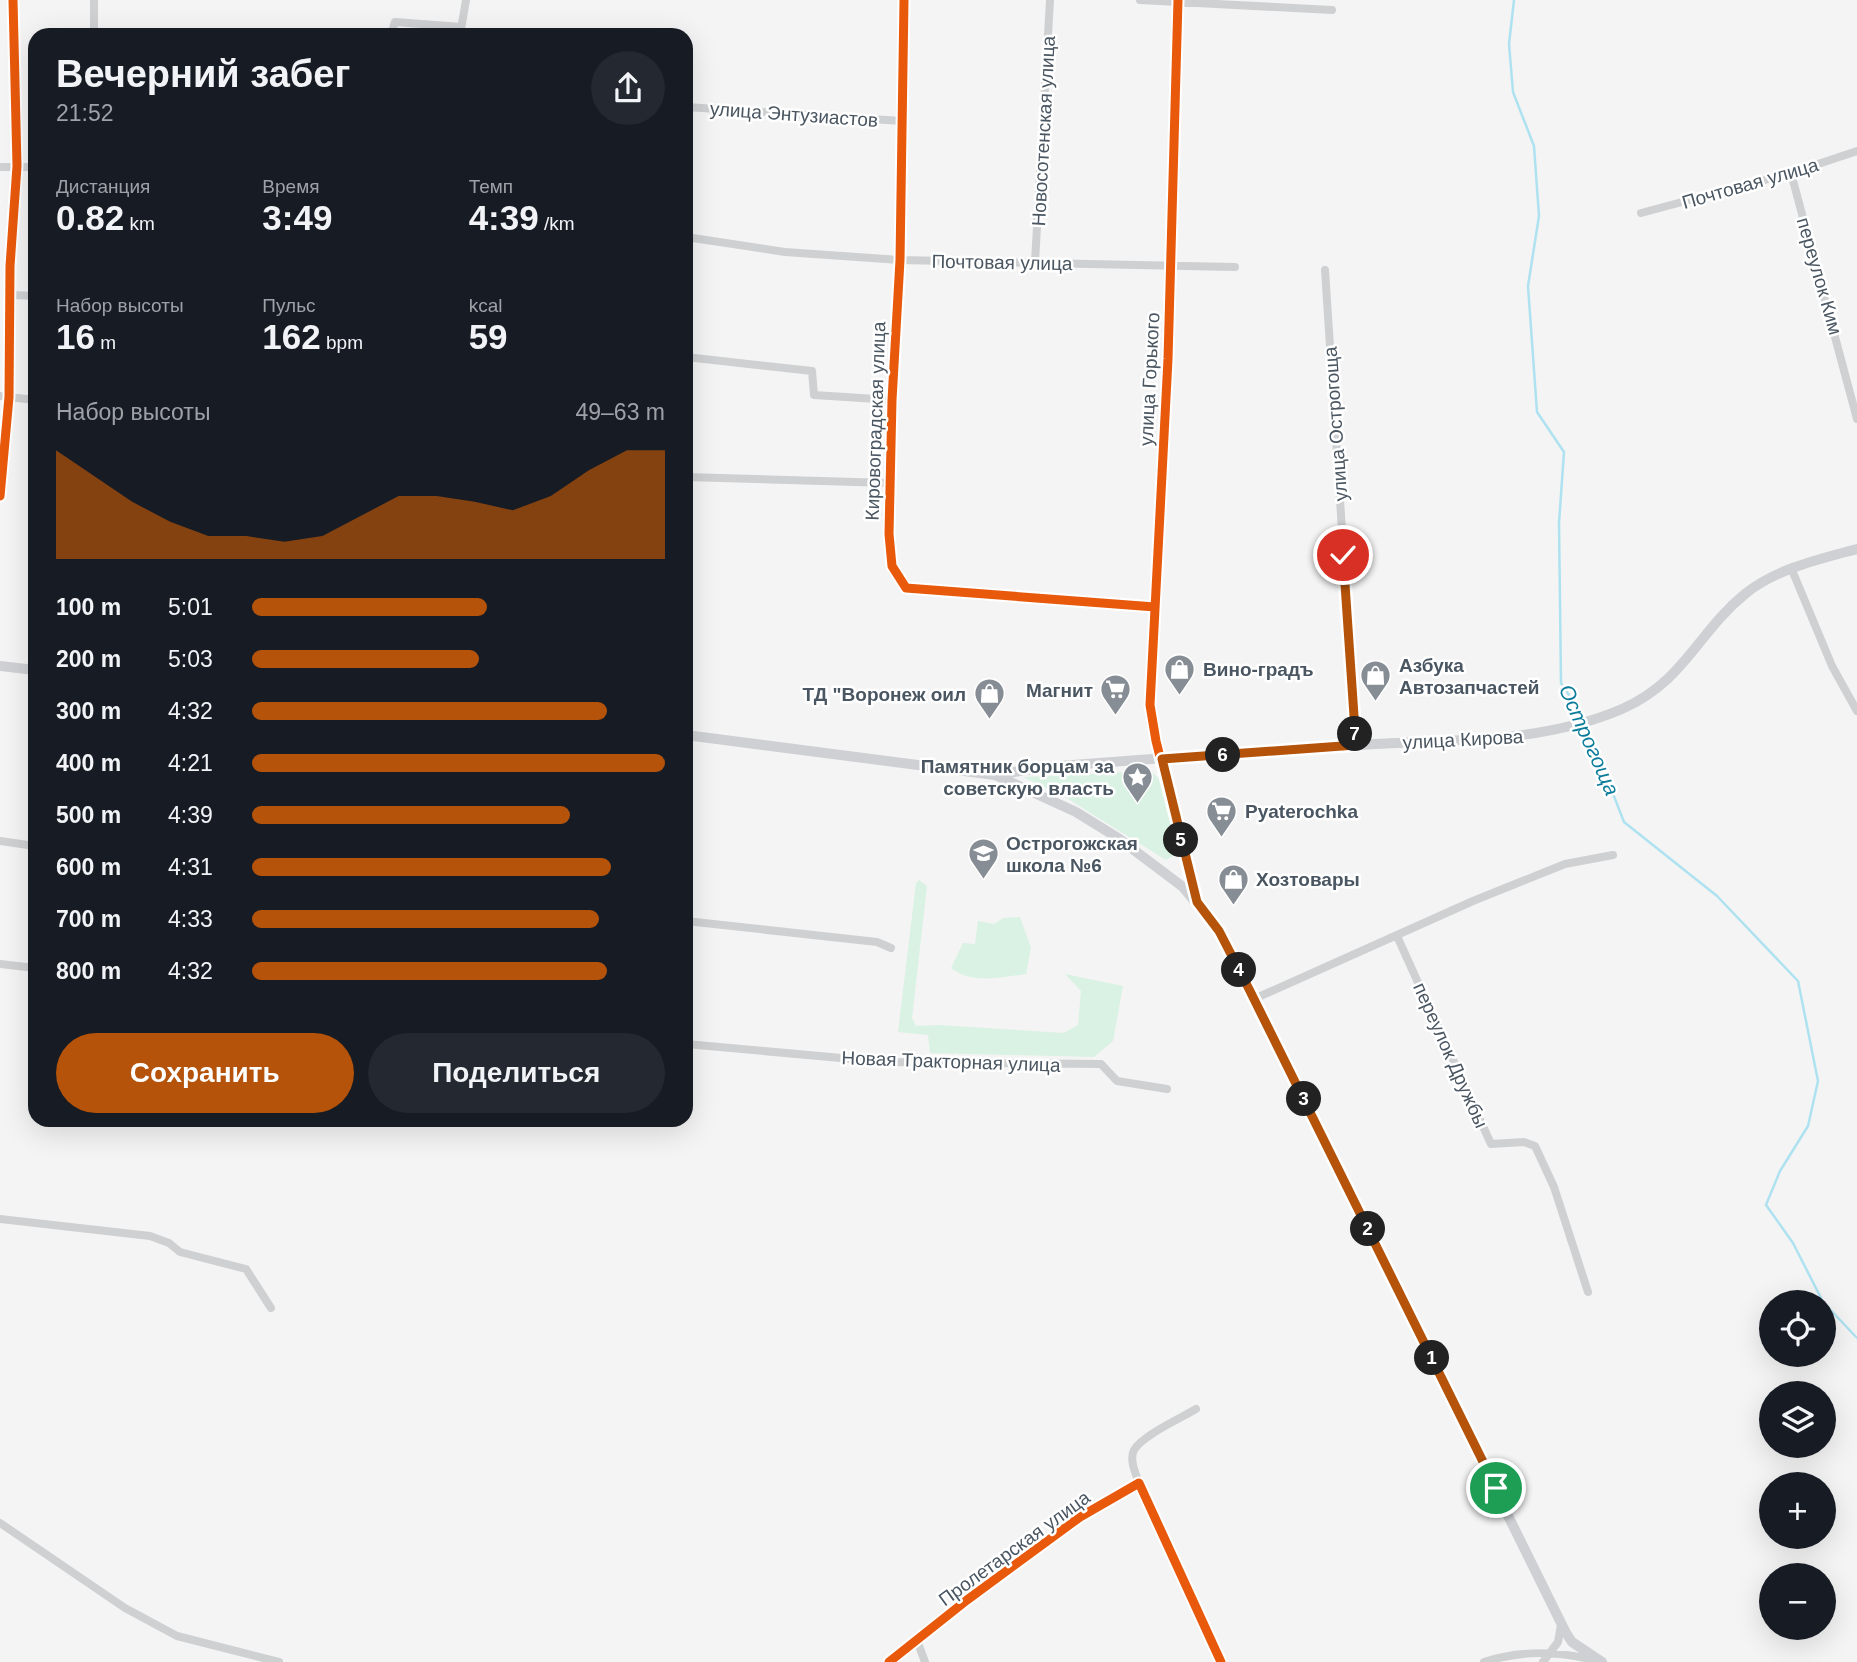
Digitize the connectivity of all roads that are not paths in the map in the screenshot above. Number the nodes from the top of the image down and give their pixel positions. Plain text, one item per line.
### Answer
1 (13, 0) edge
2 (93, 0) edge
3 (466, 0) edge
4 (904, 0) edge
5 (1050, 0) edge
6 (1140, 0) edge
7 (1178, 2) edge
8 (1332, 10) dead end
9 (94, 28) edge
10 (394, 28) edge
11 (439, 28) edge
12 (461, 28) edge
13 (693, 107) edge
14 (902, 121) junction
15 (1857, 151) edge
16 (17, 166) junction
17 (0, 167) edge
18 (28, 167) edge
19 (1791, 173) junction
20 (1641, 213) dead end
21 (693, 238) edge
22 (900, 260) junction
23 (1035, 262) junction
24 (1171, 264) junction
25 (5, 266) edge
26 (1235, 267) dead end
27 (1325, 270) dead end
28 (12, 295) junction
29 (28, 296) edge
30 (693, 358) edge
31 (4, 397) edge
32 (28, 399) edge
33 (892, 400) junction
34 (1857, 419) edge
35 (693, 477) edge
36 (889, 483) junction
37 (0, 496) edge
38 (1857, 549) edge
39 (1792, 570) junction
40 (1155, 607) junction
41 (0, 666) edge
42 (28, 669) edge
43 (1857, 711) edge
44 (693, 736) edge
45 (1356, 745) junction
46 (1162, 759) junction
47 (995, 775) junction
48 (0, 841) edge
49 (28, 845) edge
50 (1613, 855) dead end
51 (1197, 902) junction
52 (693, 922) edge
53 (1397, 936) junction
54 (891, 948) dead end
55 (0, 964) edge
56 (28, 967) edge
57 (1254, 999) junction
58 (693, 1045) edge
59 (1167, 1089) dead end
60 (0, 1219) edge
61 (1588, 1292) dead end
62 (271, 1308) dead end
63 (1196, 1409) dead end
64 (1139, 1483) junction
65 (0, 1523) edge
66 (1561, 1624) junction
67 (1572, 1642) junction
68 (918, 1643) junction
69 (1552, 1653) junction
70 (1601, 1661) edge
71 (279, 1662) edge
72 (890, 1662) edge
73 (925, 1662) edge
74 (1221, 1662) edge
75 (1483, 1662) edge
76 (1543, 1662) edge

1 - 16 street
2 - 9 street
3 - 12 street
4 - 14 street, Кировоградская улица
5 - 23 street, Новосотенская улица
6 - 7 street
7 - 8 street
7 - 24 street, улица Горького
10 - 11 street
13 - 14 street, улица Энтузиастов
14 - 22 street, Кировоградская улица
15 - 19 street, Почтовая улица
16 - 17 street
16 - 18 street
16 - 25 street
19 - 20 street, Почтовая улица
19 - 34 street, переулок Ким
21 - 22 street, Почтовая улица
22 - 23 street, Почтовая улица
22 - 33 street, Кировоградская улица
23 - 24 street, Почтовая улица
24 - 26 street, Почтовая улица
24 - 40 street, улица Горького
25 - 28 street
27 - 45 street, улица Острогоща
28 - 29 street
28 - 31 street
30 - 33 street
31 - 32 street
31 - 37 street
33 - 36 street, Кировоградская улица
35 - 36 street
36 - 40 street, Кировоградская улица
38 - 39 main road, улица Кирова
39 - 43 street
39 - 45 main road, улица Кирова
40 - 46 street, улица Горького
41 - 42 main road
44 - 47 main road
45 - 46 main road, улица Кирова
46 - 47 main road, улица Кирова
46 - 51 street, улица Горького
47 - 51 main road
48 - 49 street
50 - 53 street
51 - 57 main road
52 - 54 street
53 - 57 street
53 - 61 street, переулок Дружбы
55 - 56 street
57 - 66 main road
58 - 59 street, Новая Тракторная улица
60 - 62 street
63 - 64 street
64 - 68 street, Пролетарская улица
64 - 74 street
65 - 71 street
66 - 67 main road
66 - 69 street
67 - 69 street
67 - 70 main road
68 - 72 street, Пролетарская улица
68 - 73 street
69 - 70 street
69 - 75 street
69 - 76 street

